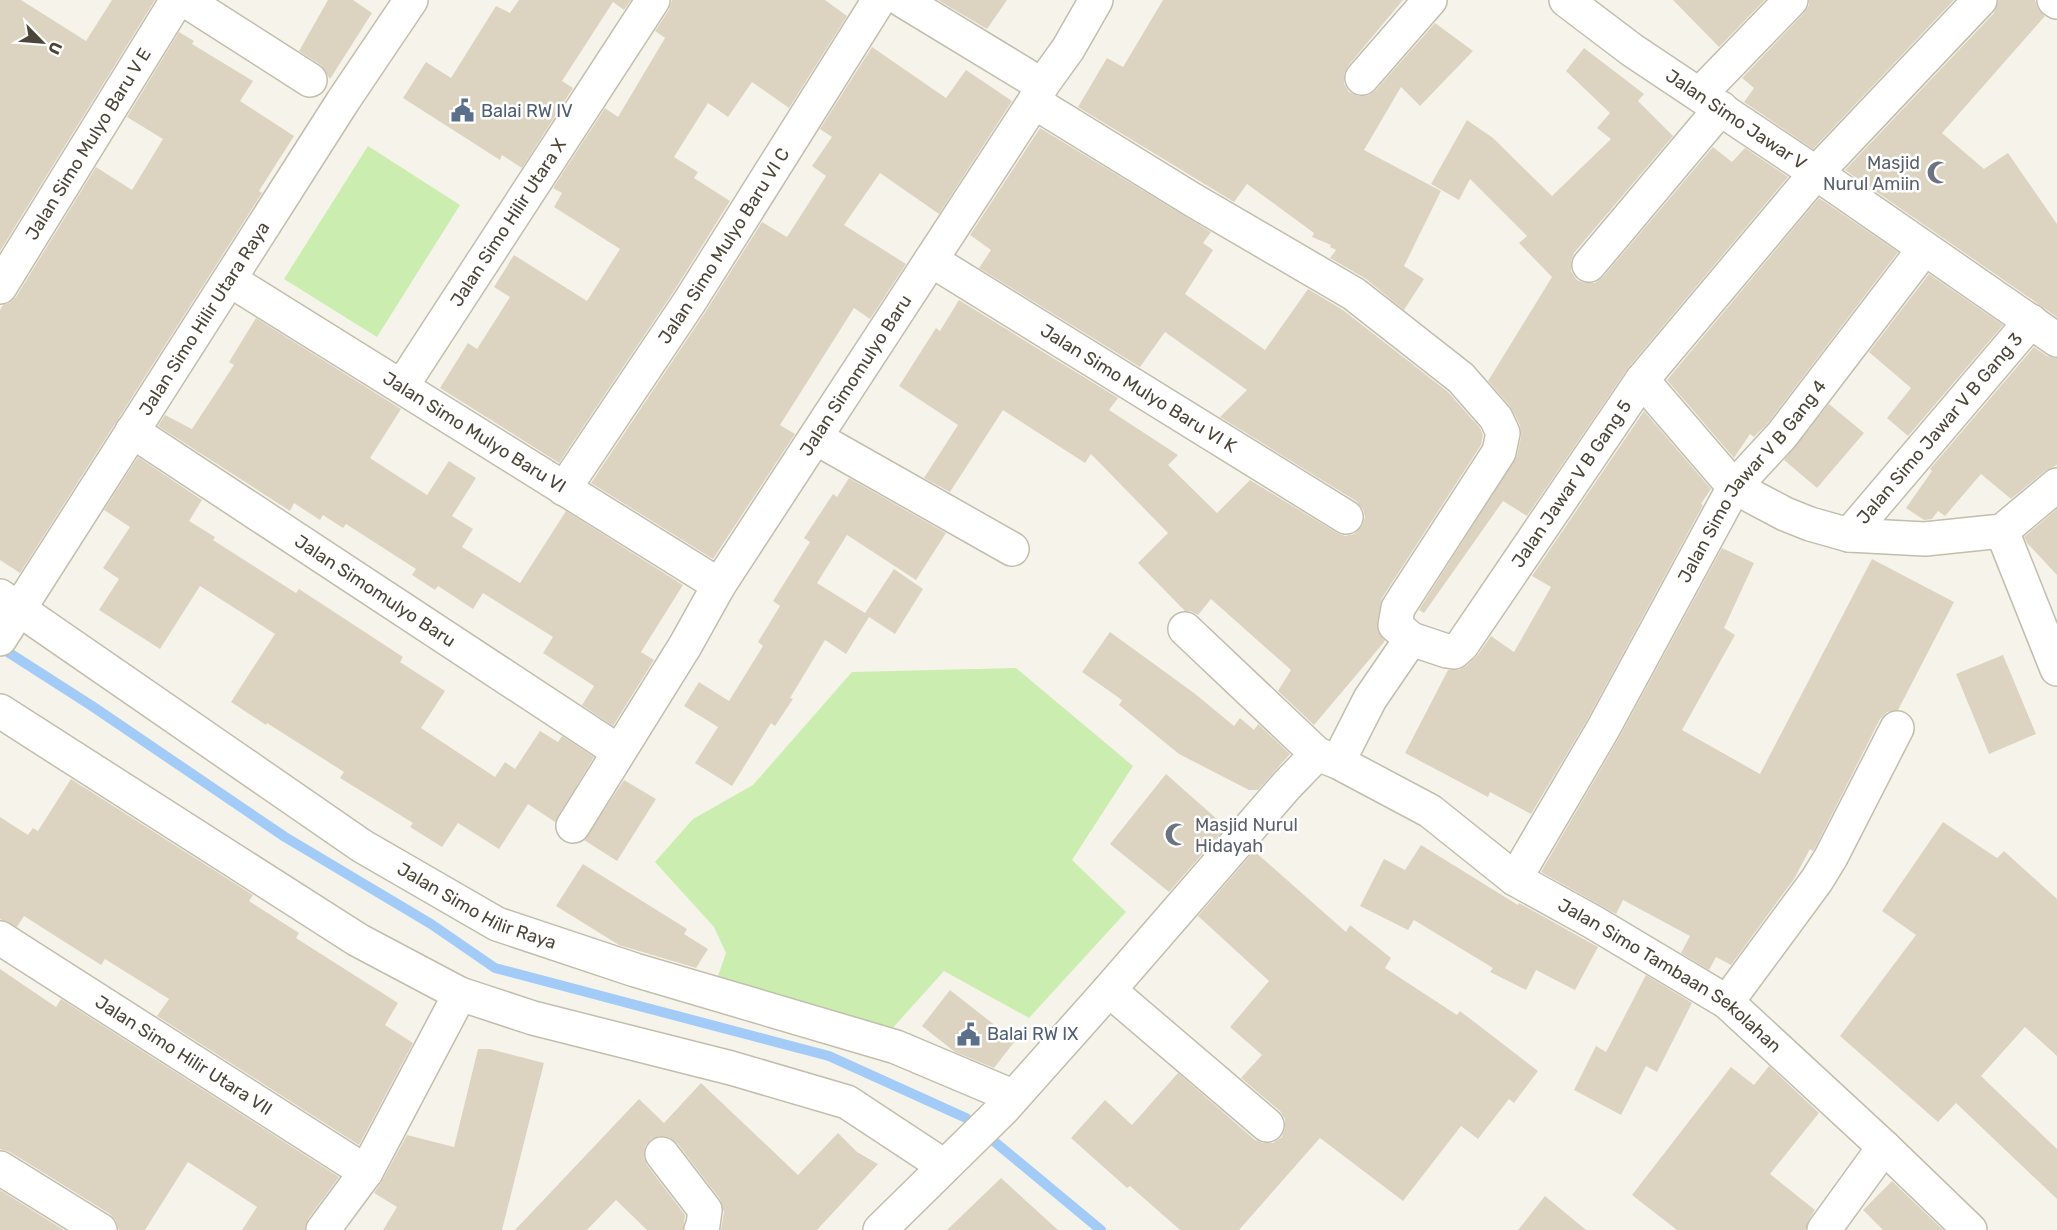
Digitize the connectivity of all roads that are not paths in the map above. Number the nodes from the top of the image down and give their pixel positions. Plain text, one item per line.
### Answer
1 (177, 0) edge
2 (185, 0) edge
3 (411, 0) edge
4 (653, 0) edge
5 (879, 0) edge
6 (902, 0) edge
7 (1096, 0) edge
8 (1430, 0) edge
9 (1791, 0) edge
10 (1980, 0) edge
11 (1568, 1) edge
12 (1362, 78) dead end
13 (310, 80) dead end
14 (1038, 94) junction
15 (1710, 101) junction
16 (1816, 173) junction
17 (1924, 249) junction
18 (931, 260) junction
19 (1588, 265) dead end
20 (230, 280) junction
21 (0, 287) edge
22 (2044, 331) edge
23 (1642, 380) junction
24 (402, 386) junction
25 (132, 431) junction
26 (816, 438) junction
27 (2057, 485) edge
28 (1734, 487) junction
29 (564, 489) junction
30 (1346, 517) dead end
31 (2002, 531) junction
32 (1849, 535) junction
33 (1012, 549) dead end
34 (719, 585) junction
35 (10, 602) edge
36 (1185, 629) dead end
37 (1, 638) edge
38 (1411, 639) junction
39 (2057, 669) edge
40 (0, 711) edge
41 (1897, 728) dead end
42 (618, 751) junction
43 (1328, 758) junction
44 (573, 826) dead end
45 (1515, 879) junction
46 (0, 938) edge
47 (1109, 990) junction
48 (460, 994) junction
49 (1727, 1002) junction
50 (1007, 1103) junction
51 (1267, 1125) dead end
52 (1884, 1147) junction
53 (662, 1154) dead end
54 (952, 1158) junction
55 (0, 1168) edge
56 (366, 1172) junction
57 (97, 1229) edge
58 (323, 1230) edge
59 (700, 1230) edge
60 (880, 1230) edge
61 (1824, 1230) edge
62 (1970, 1230) edge

1 - 21 street, Jalan Simo Mulyo Baru V E
2 - 13 street
3 - 20 street, Jalan Simo Hilir Utara Raya
4 - 24 street, Jalan Simo Hilir Utara X
5 - 29 street, Jalan Simo Mulyo Baru VI C
6 - 14 street
7 - 14 street, Jalan Simomulyo Baru
8 - 12 street
9 - 15 street
10 - 16 street, Jalan Jawar V B Gang 5
11 - 15 street, Jalan Simo Jawar V
14 - 18 street, Jalan Simomulyo Baru
14 - 38 street
15 - 16 street, Jalan Simo Jawar V
15 - 19 street
16 - 17 street, Jalan Simo Jawar V
16 - 23 street, Jalan Jawar V B Gang 5
17 - 22 street, Jalan Simo Jawar V
17 - 28 street, Jalan Simo Jawar V B Gang 4
18 - 26 street, Jalan Simomulyo Baru
18 - 30 street, Jalan Simo Mulyo Baru VI K
20 - 24 street, Jalan Simo Mulyo Baru VI
20 - 25 street, Jalan Simo Hilir Utara Raya
22 - 32 street, Jalan Simo Jawar V B Gang 3
23 - 28 street
23 - 38 street, Jalan Jawar V B Gang 5
24 - 29 street, Jalan Simo Mulyo Baru VI
25 - 35 street, Jalan Simo Hilir Utara Raya
25 - 42 street, Jalan Simomulyo Baru
26 - 33 street
26 - 34 street, Jalan Simomulyo Baru
27 - 31 street
28 - 32 street
28 - 45 street, Jalan Simo Jawar V B Gang 4
29 - 34 street, Jalan Simo Mulyo Baru VI
31 - 32 street
31 - 39 street
34 - 42 street, Jalan Simomulyo Baru
35 - 37 street, Jalan Simo Hilir Utara Raya
35 - 50 street, Jalan Simo Hilir Raya
36 - 43 street, Jalan Simo Tambaan Sekolahan
38 - 43 street
40 - 48 street
41 - 49 street
42 - 44 street, Jalan Simomulyo Baru
43 - 45 street, Jalan Simo Tambaan Sekolahan
43 - 47 street
45 - 49 street, Jalan Simo Tambaan Sekolahan
46 - 56 street, Jalan Simo Hilir Utara VII
47 - 50 street
47 - 51 street
48 - 54 street
48 - 56 street
49 - 52 street, Jalan Simo Tambaan Sekolahan
50 - 54 street
52 - 61 street
52 - 62 street, Jalan Simo Tambaan Sekolahan
53 - 59 street
54 - 60 street
55 - 57 street
56 - 58 street

